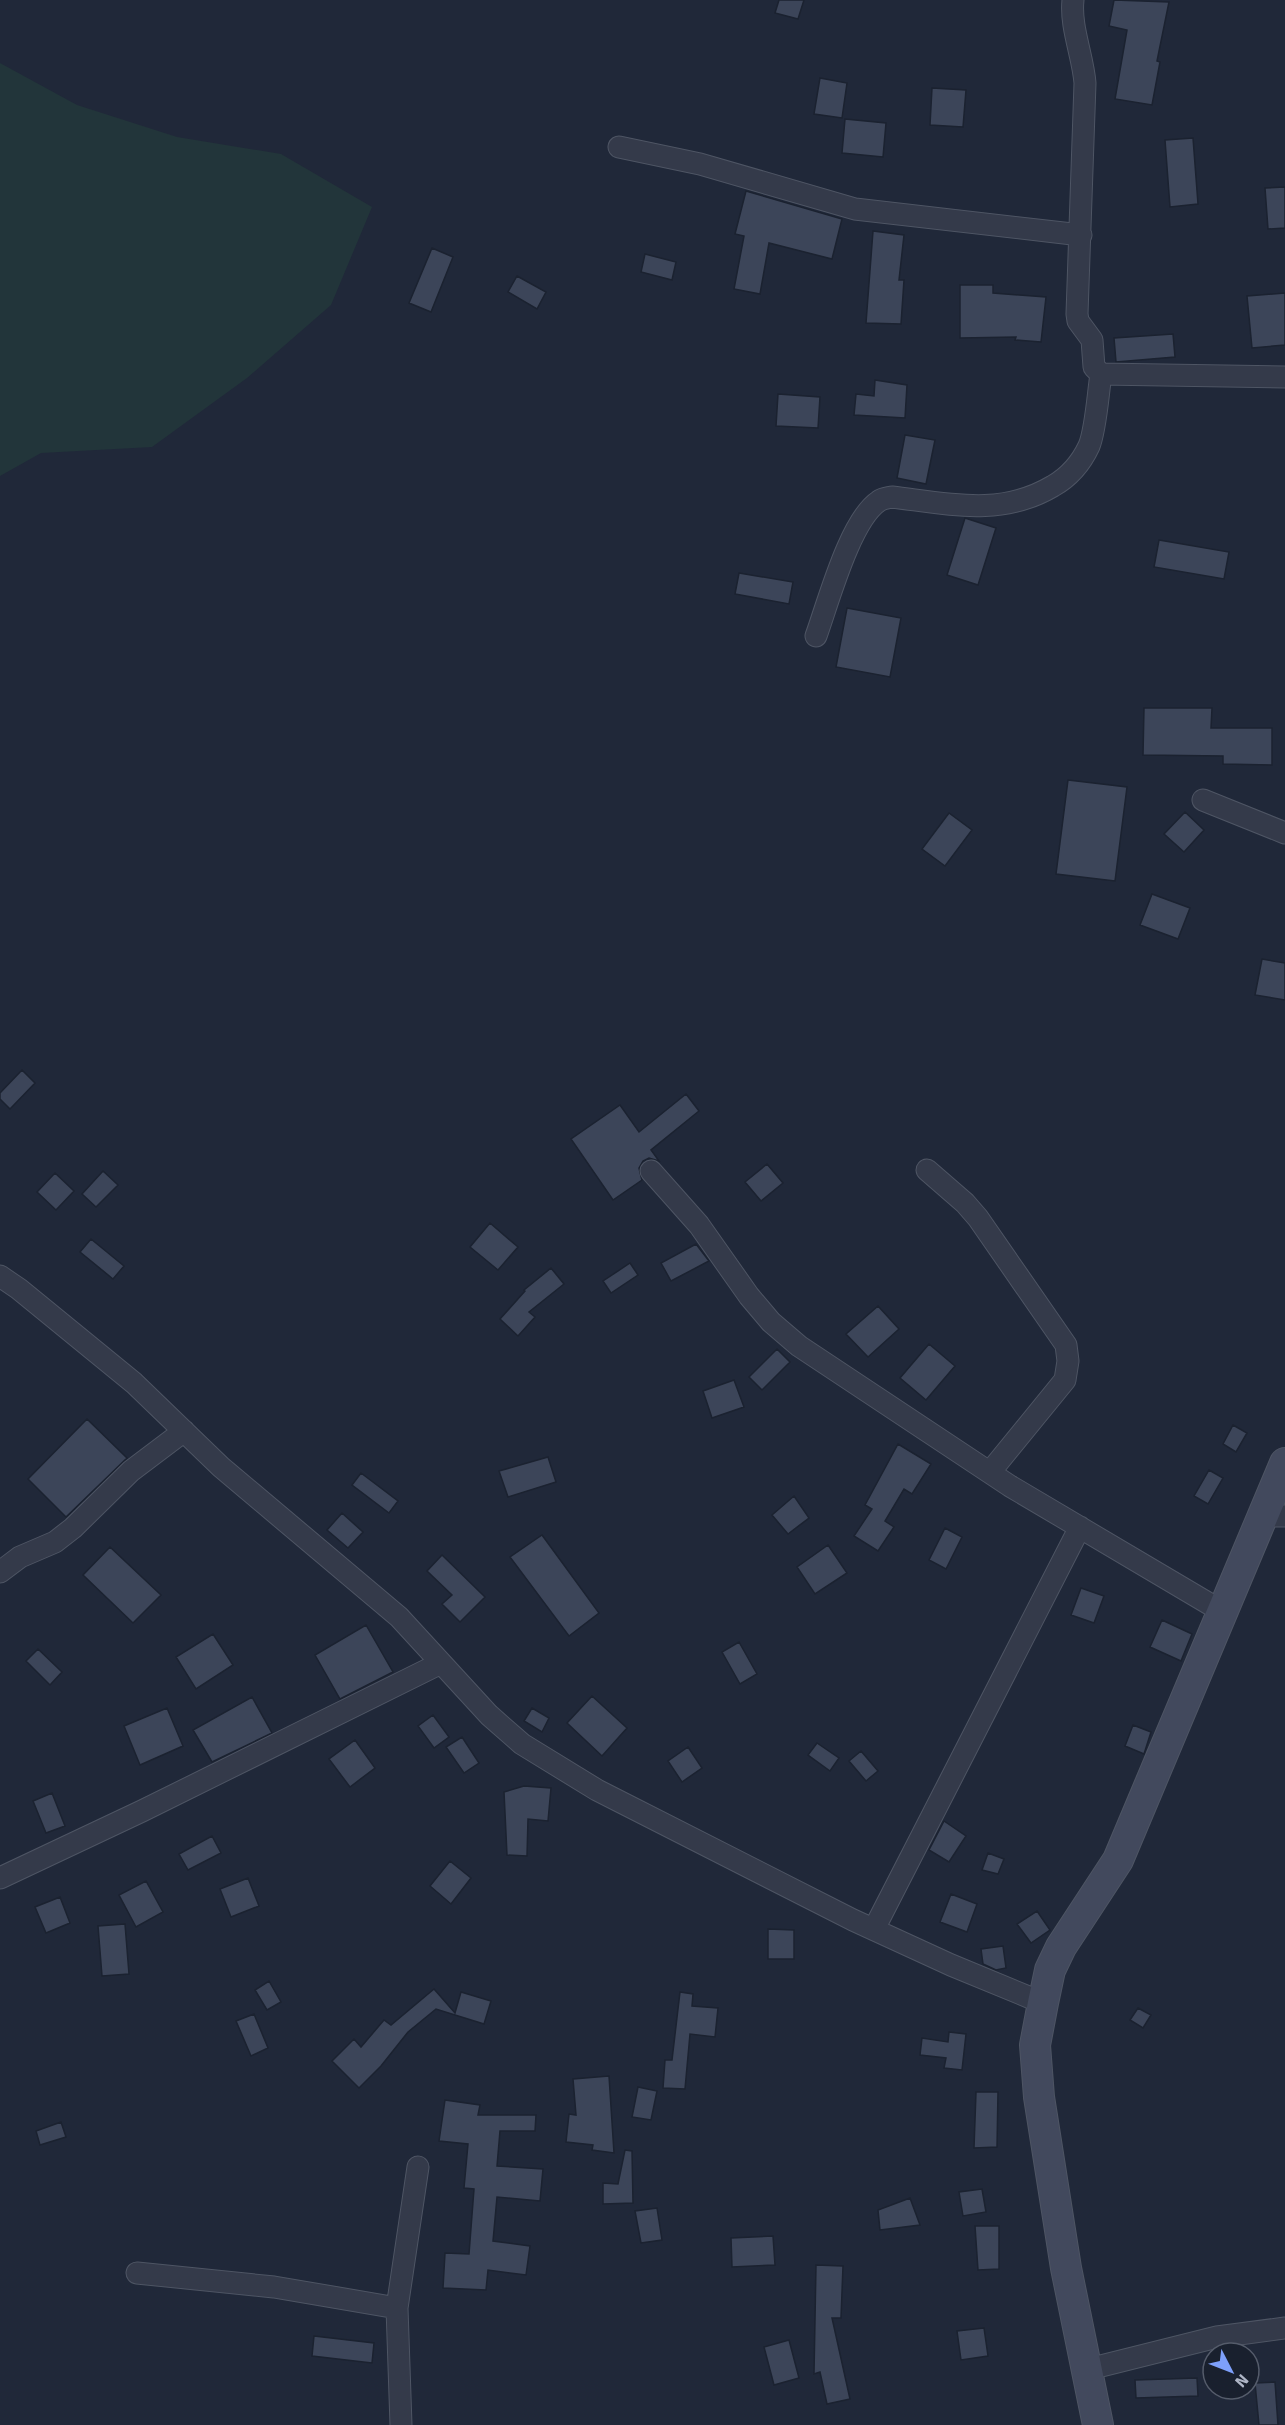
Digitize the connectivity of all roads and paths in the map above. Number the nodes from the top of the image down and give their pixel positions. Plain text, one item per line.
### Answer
1 (1074, 0) edge
2 (619, 147) dead end
3 (1081, 235) junction
4 (1101, 374) junction
5 (1285, 377) edge
6 (816, 636) dead end
7 (1203, 800) dead end
8 (1285, 833) edge
9 (927, 1170) dead end
10 (651, 1171) dead end
11 (0, 1276) edge
12 (184, 1431) junction
13 (1285, 1462) edge
14 (990, 1472) junction
15 (1274, 1516) edge
16 (1080, 1527) junction
17 (0, 1572) edge
18 (1223, 1612) junction
19 (441, 1662) junction
20 (0, 1878) edge
21 (874, 1929) junction
22 (1042, 2003) junction
23 (418, 2167) dead end
24 (137, 2273) dead end
25 (397, 2308) junction
26 (1285, 2328) edge
27 (1085, 2370) junction
28 (401, 2425) edge
29 (1098, 2425) edge

1 - 3 street
2 - 3 street
3 - 4 street
4 - 5 street
4 - 6 street
7 - 8 street
9 - 14 street
10 - 14 street
11 - 12 street
12 - 17 street
12 - 19 street
13 - 15 main road
14 - 16 street
15 - 18 main road
16 - 18 street
16 - 21 street
18 - 22 main road
19 - 20 street
19 - 21 street
21 - 22 street
22 - 27 main road
23 - 25 street
24 - 25 street
25 - 28 street
26 - 27 street
27 - 29 main road

